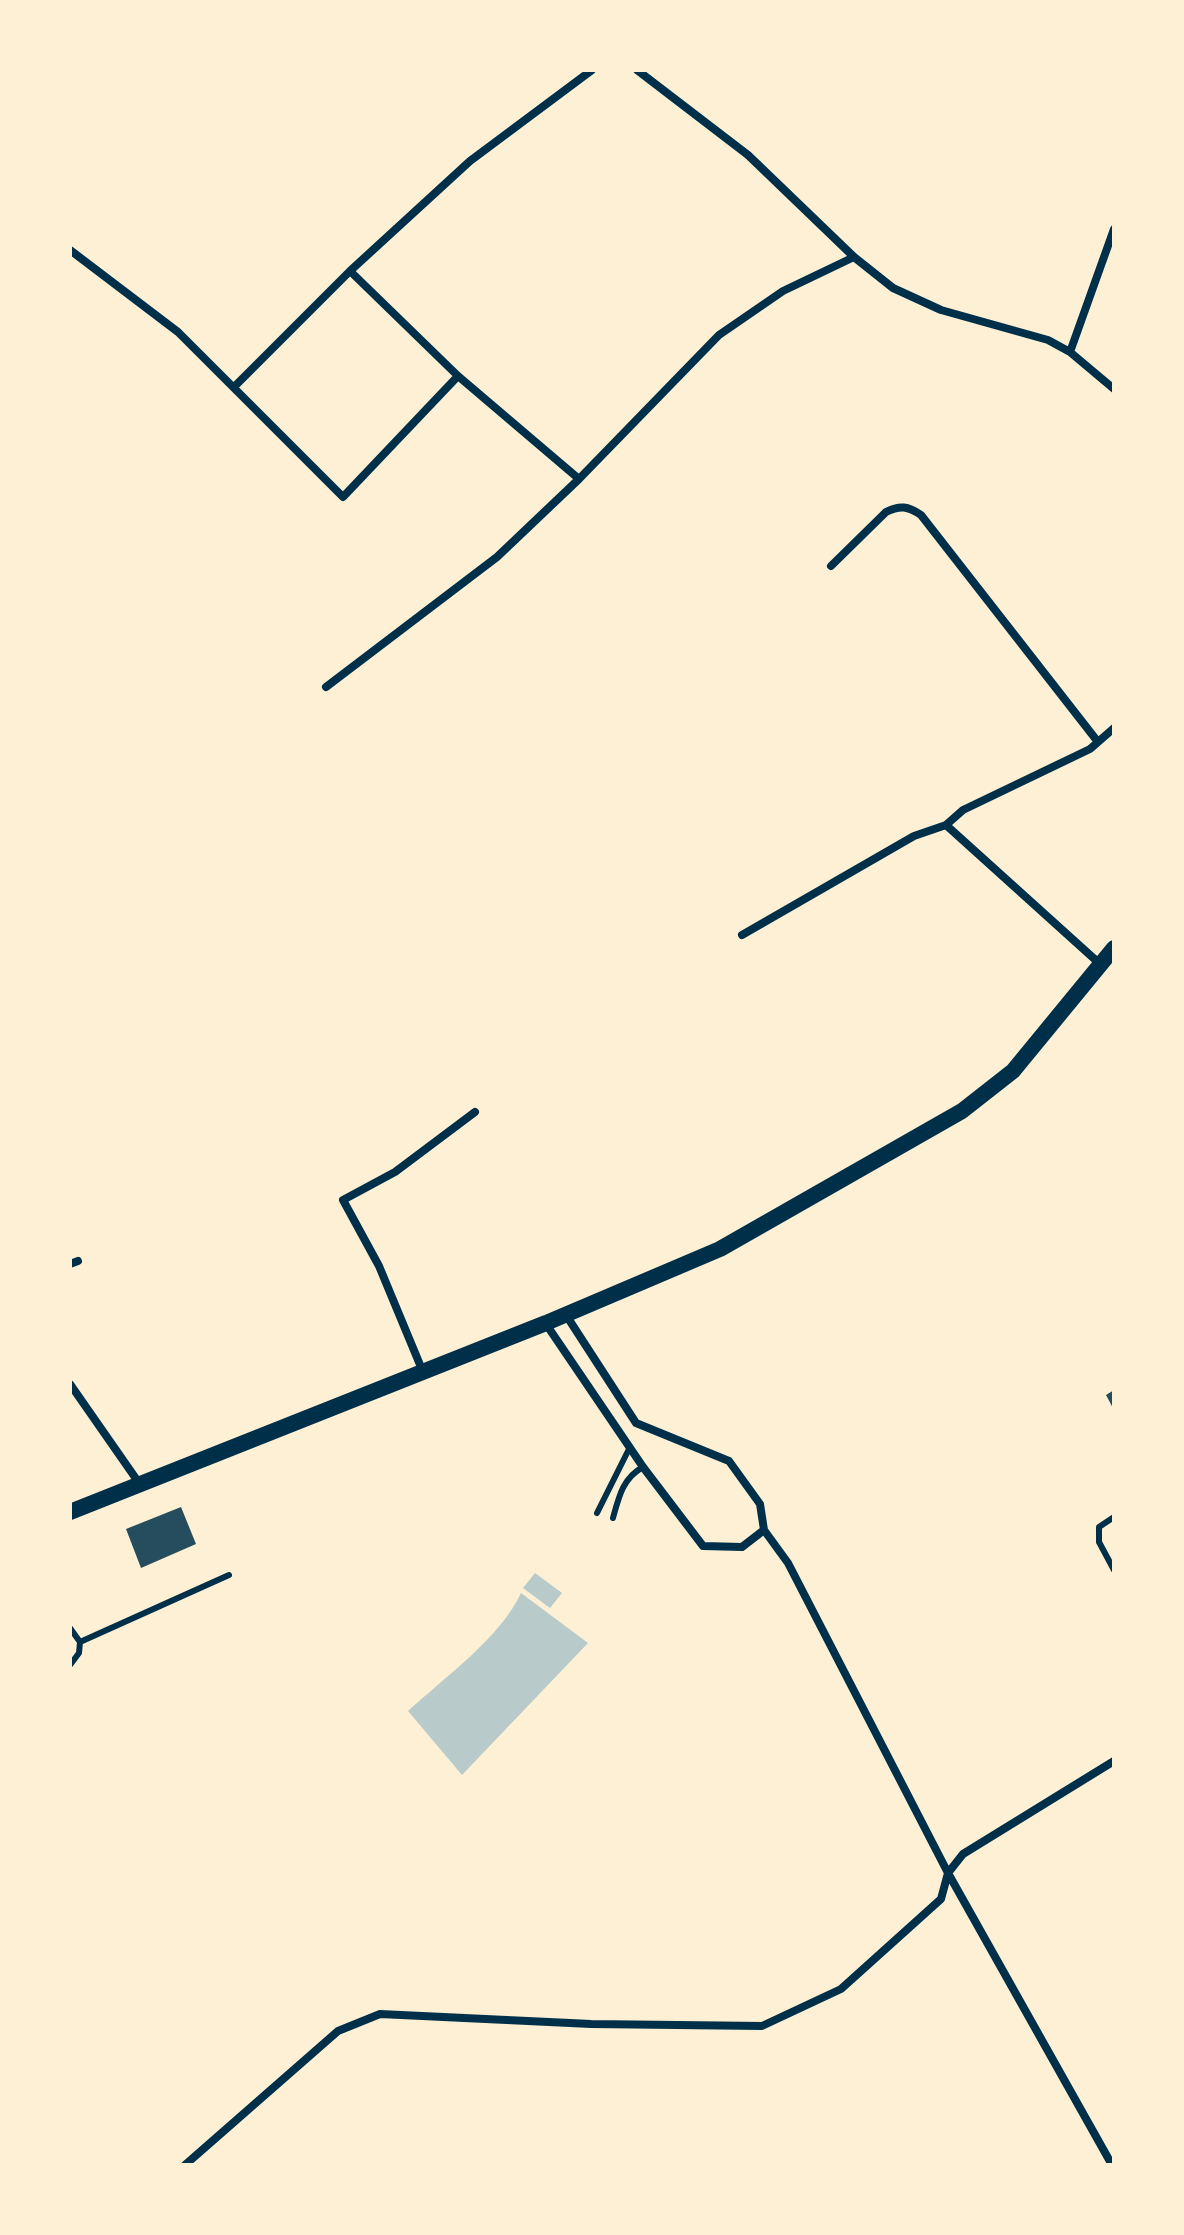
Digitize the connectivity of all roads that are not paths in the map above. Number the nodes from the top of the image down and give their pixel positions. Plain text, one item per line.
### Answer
1 (592, 70) edge
2 (637, 70) edge
3 (1114, 229) edge
4 (70, 250) edge
5 (854, 257) junction
6 (350, 271) junction
7 (1070, 352) junction
8 (458, 376) junction
9 (234, 387) junction
10 (1114, 389) edge
11 (579, 479) junction
12 (831, 566) dead end
13 (326, 687) dead end
14 (1114, 728) edge
15 (1098, 742) junction
16 (946, 825) junction
17 (742, 935) dead end
18 (1114, 948) edge
19 (1100, 964) junction
20 (475, 1112) dead end
21 (566, 1315) junction
22 (546, 1323) junction
23 (423, 1372) junction
24 (70, 1384) edge
25 (630, 1447) junction
26 (643, 1467) junction
27 (139, 1483) junction
28 (70, 1512) edge
29 (597, 1513) dead end
30 (1114, 1517) edge
31 (613, 1518) dead end
32 (764, 1530) junction
33 (1114, 1570) edge
34 (229, 1575) dead end
35 (70, 1628) edge
36 (80, 1642) junction
37 (70, 1665) edge
38 (1114, 1761) edge
39 (948, 1873) junction
40 (185, 2165) edge
41 (1112, 2165) edge

1 - 6 street
2 - 5 street
3 - 7 street
4 - 9 street
5 - 7 street
5 - 11 street
6 - 8 street
6 - 9 street
7 - 10 street
8 - 9 street
8 - 11 street
11 - 13 street
12 - 15 street
14 - 15 street
15 - 16 street
16 - 17 street
16 - 19 street
18 - 19 main road
19 - 21 main road
20 - 23 street
21 - 22 main road
21 - 32 street
22 - 23 main road
22 - 25 street
23 - 27 main road
24 - 27 street
25 - 26 street
25 - 29 lane
26 - 31 lane
26 - 32 street
27 - 28 main road
30 - 33 lane
32 - 39 street
34 - 36 lane
35 - 36 lane
36 - 37 lane
38 - 39 street
39 - 40 street
39 - 41 street

